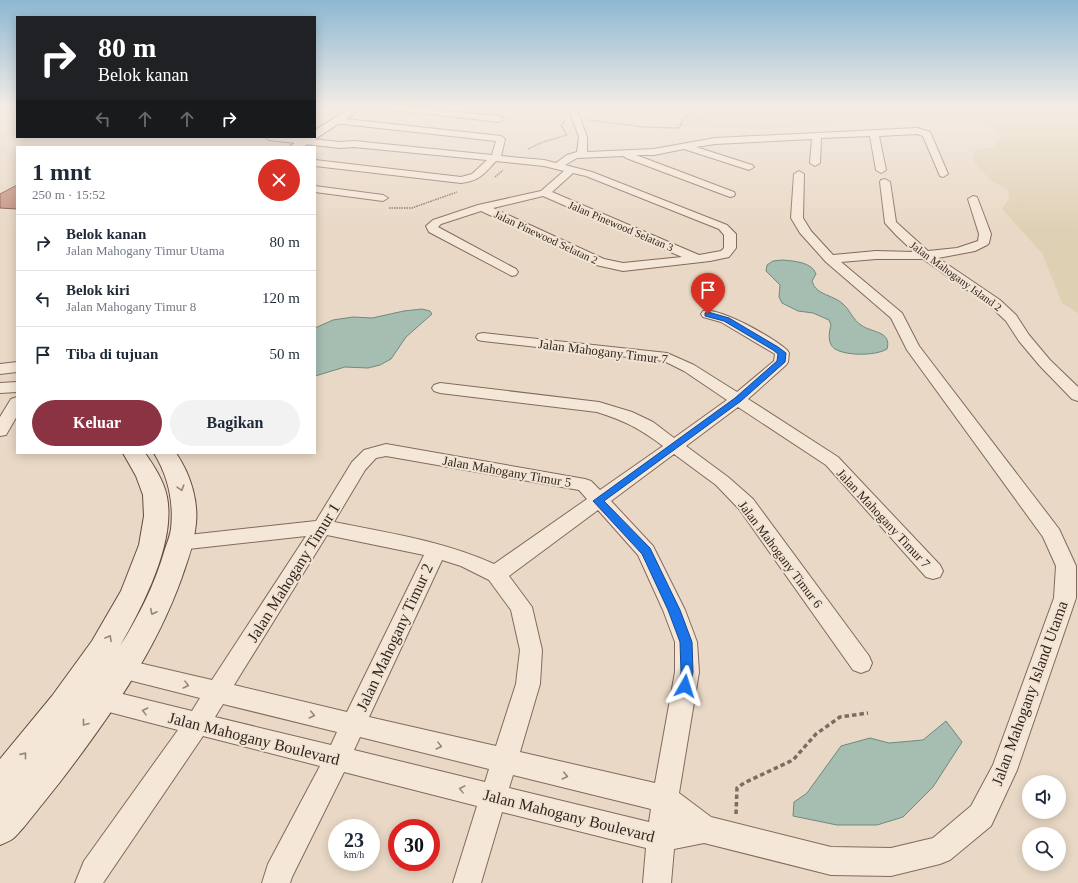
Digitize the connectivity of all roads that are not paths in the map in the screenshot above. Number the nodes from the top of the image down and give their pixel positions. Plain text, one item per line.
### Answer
1 (334, 148) edge
2 (398, 148) edge
3 (499, 148) edge
4 (582, 148) edge
5 (673, 148) edge
6 (691, 148) edge
7 (816, 148) edge
8 (877, 148) edge
9 (933, 148) edge
10 (582, 154) junction
11 (623, 154) junction
12 (316, 156) edge
13 (494, 158) junction
14 (316, 163) edge
15 (815, 163) dead end
16 (558, 166) junction
17 (749, 167) dead end
18 (572, 168) junction
19 (800, 174) dead end
20 (943, 174) dead end
21 (316, 189) edge
22 (544, 193) junction
23 (730, 194) dead end
24 (383, 198) dead end
25 (973, 199) dead end
26 (482, 207) junction
27 (925, 255) junction
28 (698, 258) junction
29 (830, 259) junction
30 (512, 272) dead end
31 (708, 314) dead end
32 (483, 337) dead end
33 (16, 367) edge
34 (0, 369) edge
35 (16, 387) edge
36 (0, 388) edge
37 (440, 388) dead end
38 (1078, 396) edge
39 (738, 400) junction
40 (16, 404) edge
41 (0, 431) edge
42 (675, 446) junction
43 (135, 454) edge
44 (166, 454) edge
45 (370, 454) joint
46 (598, 501) junction
47 (322, 527) junction
48 (179, 543) junction
49 (436, 550) junction
50 (1072, 567) edge
51 (933, 571) dead end
52 (496, 574) junction
53 (94, 662) junction
54 (861, 663) dead end
55 (121, 669) junction
56 (218, 692) junction
57 (73, 693) junction
58 (101, 700) junction
59 (197, 724) junction
60 (353, 725) junction
61 (337, 759) junction
62 (503, 761) junction
63 (0, 785) edge
64 (492, 797) junction
65 (665, 799) junction
66 (0, 826) edge
67 (704, 829) junction
68 (660, 838) junction
69 (89, 883) edge
70 (276, 883) edge
71 (467, 883) edge
72 (657, 883) edge

1 - 12 street
2 - 13 street
3 - 13 street
4 - 10 street
5 - 11 street
6 - 17 street
7 - 15 street
8 - 27 street, Jalan Mahogany Island 2
9 - 20 street
10 - 11 street
10 - 16 street
11 - 23 street
13 - 14 street
13 - 16 street
16 - 18 street
18 - 22 street
18 - 28 street
19 - 29 street, Jalan Mahogany Island Utama
21 - 24 street
22 - 26 street
22 - 28 street, Jalan Pinewood Selatan 3
25 - 27 street
26 - 28 street, Jalan Pinewood Selatan 2
26 - 30 street
27 - 29 street
27 - 38 street, Jalan Mahogany Island 2
29 - 50 street, Jalan Mahogany Island Utama
31 - 39 street
32 - 39 street, Jalan Mahogany Timur 7
33 - 34 street
35 - 36 street
37 - 42 street, Jalan Mahogany Timur 6
39 - 42 street
39 - 51 street, Jalan Mahogany Timur 7
40 - 41 street
42 - 46 street
42 - 54 street, Jalan Mahogany Timur 6
53 -> 43 street
44 -> 48 street
45 - 46 street, Jalan Mahogany Timur 5
45 - 47 street, Jalan Mahogany Timur 1
46 - 52 street
46 - 65 street, Jalan Mahogany Timur 5
47 - 48 street
47 - 49 street
47 - 56 street, Jalan Mahogany Timur 1
48 -> 55 street
49 - 52 street
49 - 60 street, Jalan Mahogany Timur 2
50 - 67 street, Jalan Mahogany Island Utama
52 - 62 street
53 - 55 street
53 - 57 street
55 -> 56 street
55 - 58 street
56 - 59 street, Jalan Mahogany Timur 1
56 -> 60 street
57 - 58 street, Jalan Mahogany Boulevard
63 -> 57 street
59 -> 58 street, Jalan Mahogany Boulevard
58 -> 66 street
59 - 61 street, Jalan Mahogany Boulevard
59 - 69 street, Jalan Mahogany Timur 1
60 - 61 street, Jalan Mahogany Timur 2
60 -> 62 street
64 -> 61 street, Jalan Mahogany Boulevard
61 - 70 street, Jalan Mahogany Timur 2
62 - 64 street
62 -> 65 street
64 - 68 street, Jalan Mahogany Boulevard
64 - 71 street
65 - 67 street
65 - 68 street, Jalan Mahogany Timur 5
67 - 68 street, Jalan Mahogany Boulevard
68 - 72 street, Jalan Mahogany Timur 5

